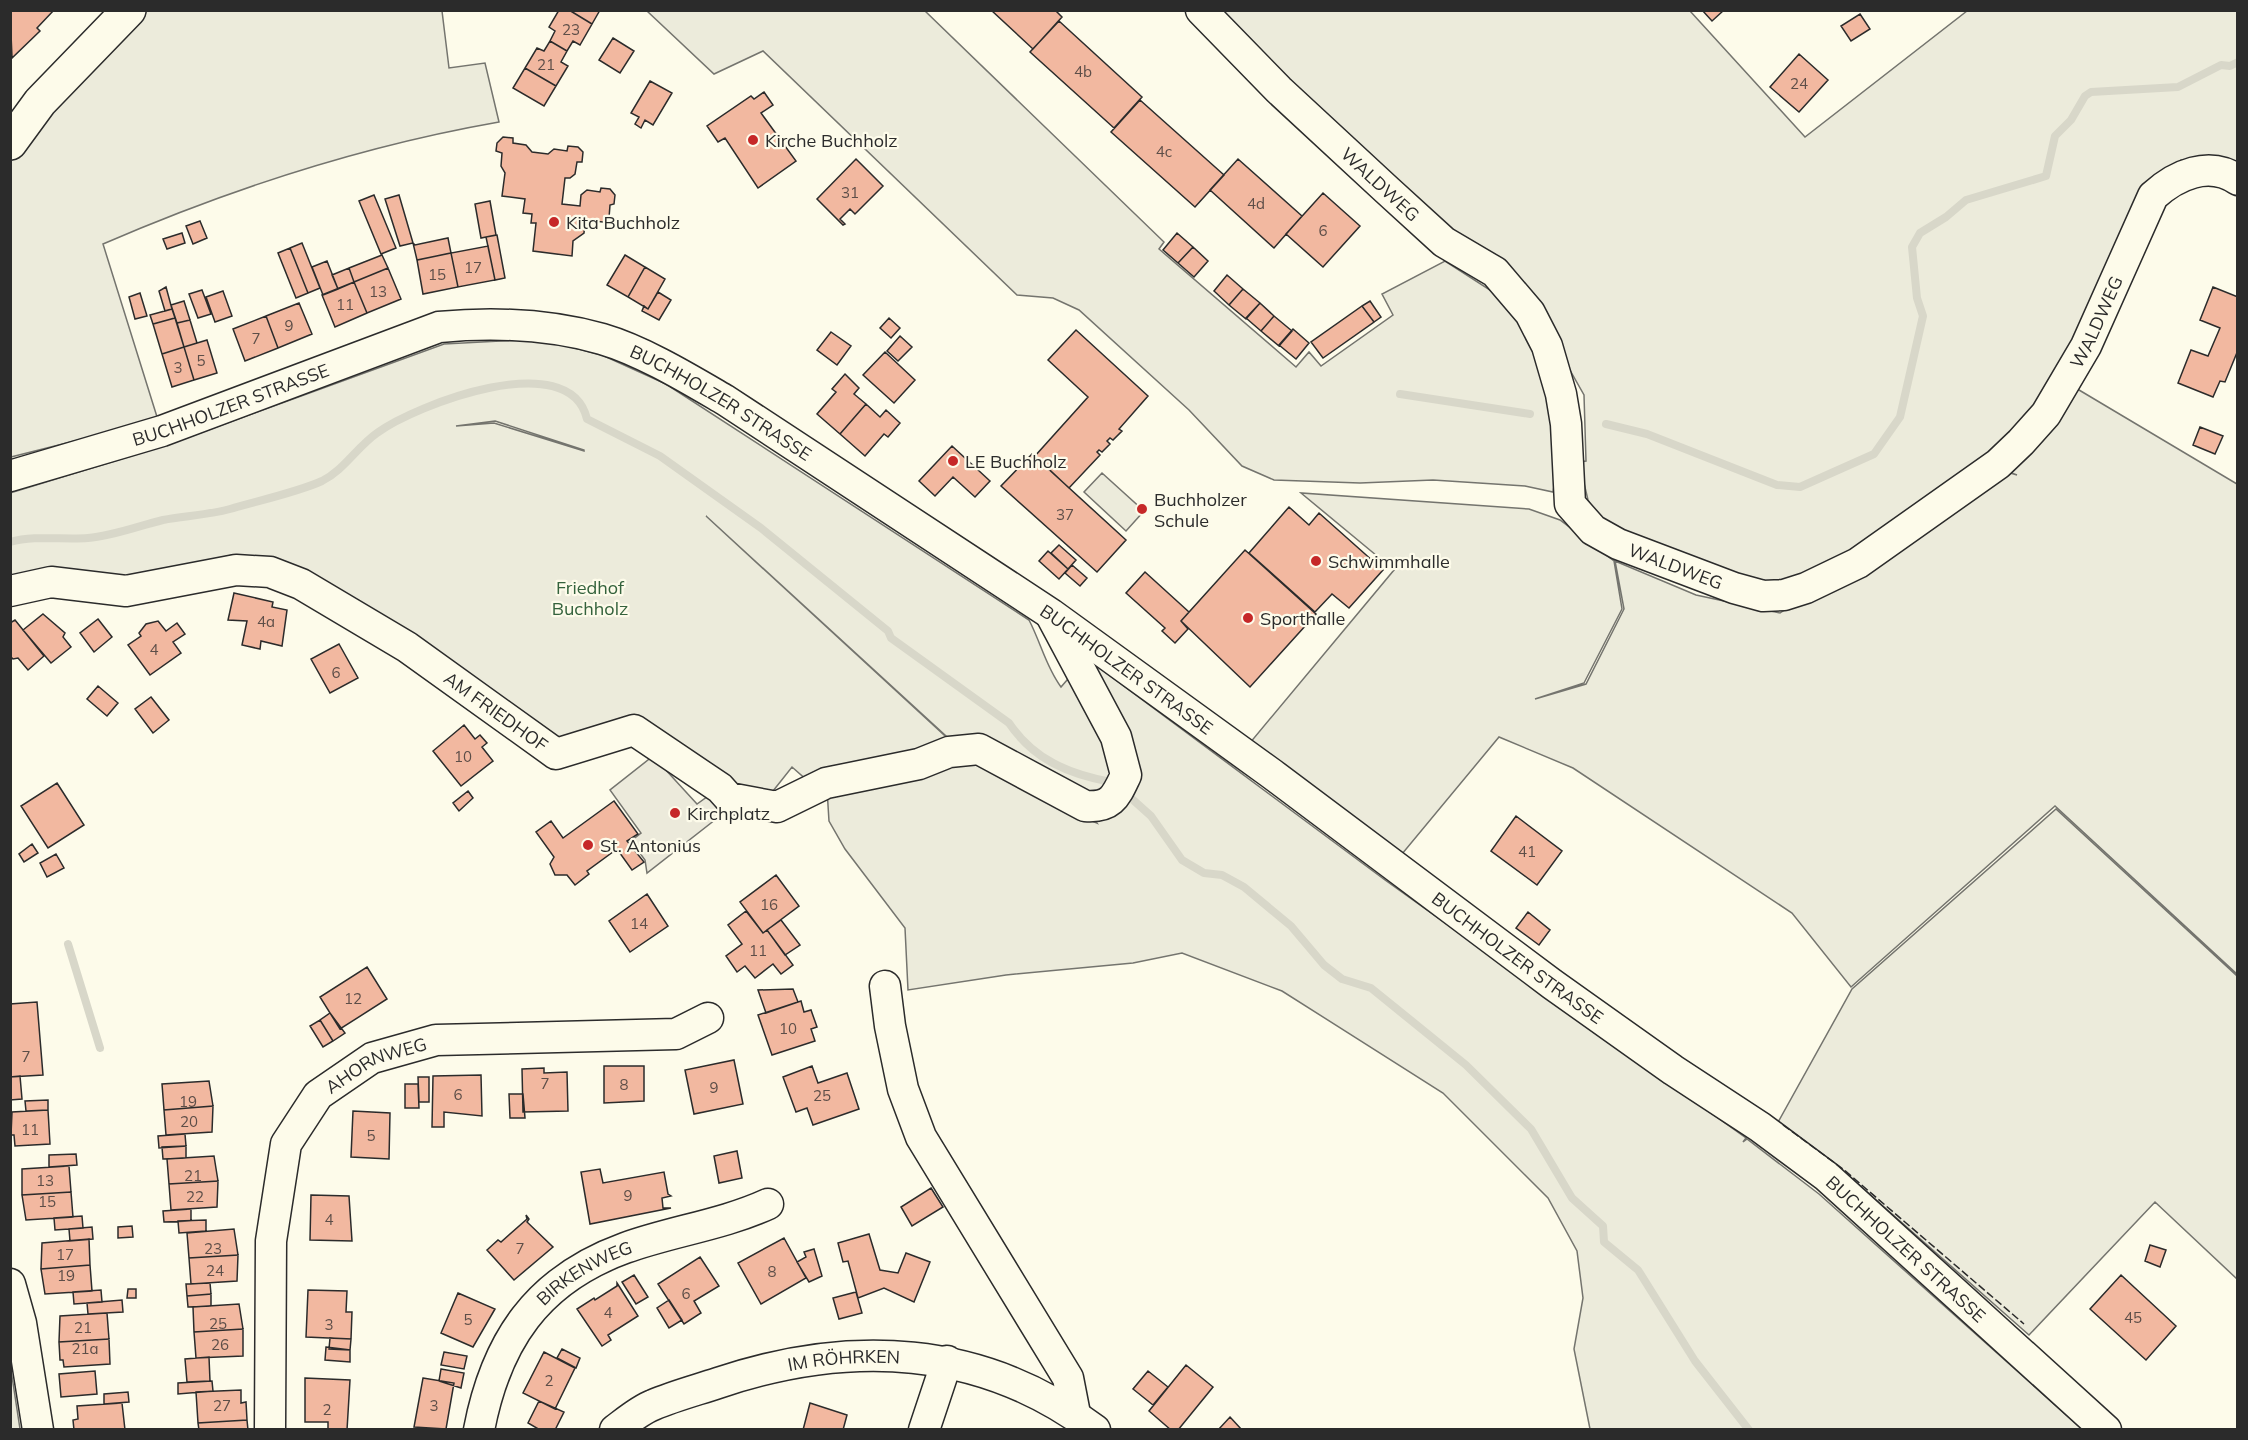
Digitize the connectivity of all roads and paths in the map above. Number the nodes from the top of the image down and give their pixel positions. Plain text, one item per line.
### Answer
1 (129, 10) edge
2 (1201, 10) edge
3 (10, 143) edge
4 (2238, 180) edge
5 (10, 476) edge
6 (10, 591) edge
7 (1051, 614) junction
8 (885, 986) dead end
9 (708, 1018) dead end
10 (768, 1204) dead end
11 (10, 1284) edge
12 (946, 1361) junction
13 (1085, 1422) edge
14 (38, 1430) edge
15 (270, 1430) edge
16 (479, 1430) edge
17 (615, 1430) edge
18 (924, 1430) edge
19 (2106, 1430) edge

1 - 3 main road
2 - 4 street, WALDWEG
5 - 7 street, BUCHHOLZER STRASSE
6 - 7 street, AM FRIEDHOF
7 - 19 street, BUCHHOLZER STRASSE
8 - 13 street, IM RÖHRKEN
9 - 15 street, AHORNWEG
10 - 16 street, BIRKENWEG
11 - 14 street
12 - 13 street, IM RÖHRKEN
12 - 17 street, IM RÖHRKEN
12 - 18 street

